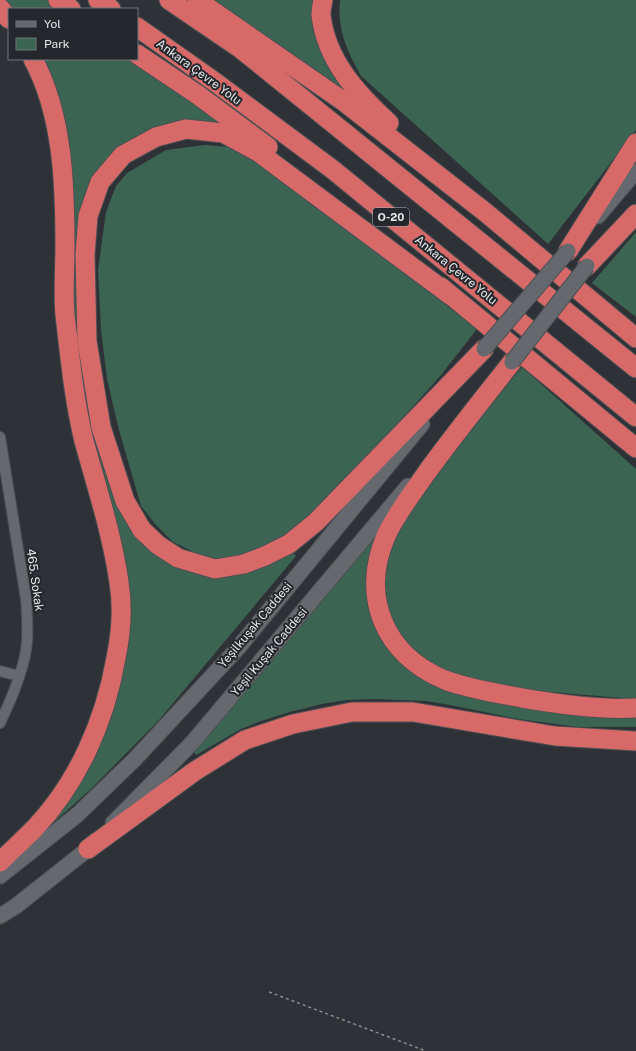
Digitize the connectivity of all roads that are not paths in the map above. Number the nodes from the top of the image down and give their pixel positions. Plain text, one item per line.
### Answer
1 (58, 0) edge
2 (98, 0) edge
3 (169, 0) edge
4 (197, 0) edge
5 (323, 0) edge
6 (0, 8) edge
7 (70, 8) edge
8 (110, 8) edge
9 (8, 18) edge
10 (138, 28) edge
11 (138, 55) edge
12 (33, 60) edge
13 (636, 143) edge
14 (636, 171) edge
15 (636, 208) edge
16 (485, 212) junction
17 (636, 214) edge
18 (568, 251) junction
19 (587, 266) junction
20 (450, 295) junction
21 (600, 307) junction
22 (636, 335) edge
23 (636, 338) edge
24 (484, 349) junction
25 (512, 362) junction
26 (636, 368) edge
27 (589, 410) junction
28 (636, 417) edge
29 (0, 437) edge
30 (636, 448) edge
31 (636, 453) edge
32 (0, 671) edge
33 (19, 676) junction
34 (636, 708) edge
35 (0, 723) edge
36 (636, 741) edge
37 (88, 849) junction
38 (0, 862) edge
39 (0, 876) edge
40 (0, 916) edge

1 - 7 highway
2 - 8 highway
3 - 26 highway, O-20
4 - 16 highway
5 - 16 highway
6 - 9 highway
10 - 28 highway, Ankara Çevre Yolu / O-20
11 - 20 highway
12 - 38 highway
13 - 18 highway
14 - 18 main road, Yeşilkuşak Caddesi
15 - 19 main road, Yeşil Kuşak Caddesi
16 - 21 highway
17 - 19 highway
18 - 24 main road, Yeşilkuşak Caddesi, bridge
19 - 25 main road, Yeşil Kuşak Caddesi, bridge
20 - 24 highway
20 - 27 highway
21 - 22 highway
21 - 23 highway
24 - 39 main road, Yeşilkuşak Caddesi
25 - 34 highway
25 - 37 main road, Yeşil Kuşak Caddesi
27 - 30 highway
27 - 31 highway
29 - 33 street, 465. Sokak
32 - 33 street
33 - 35 street, 465. Sokak
36 - 37 highway
37 - 40 main road, Yeşil Kuşak Caddesi

